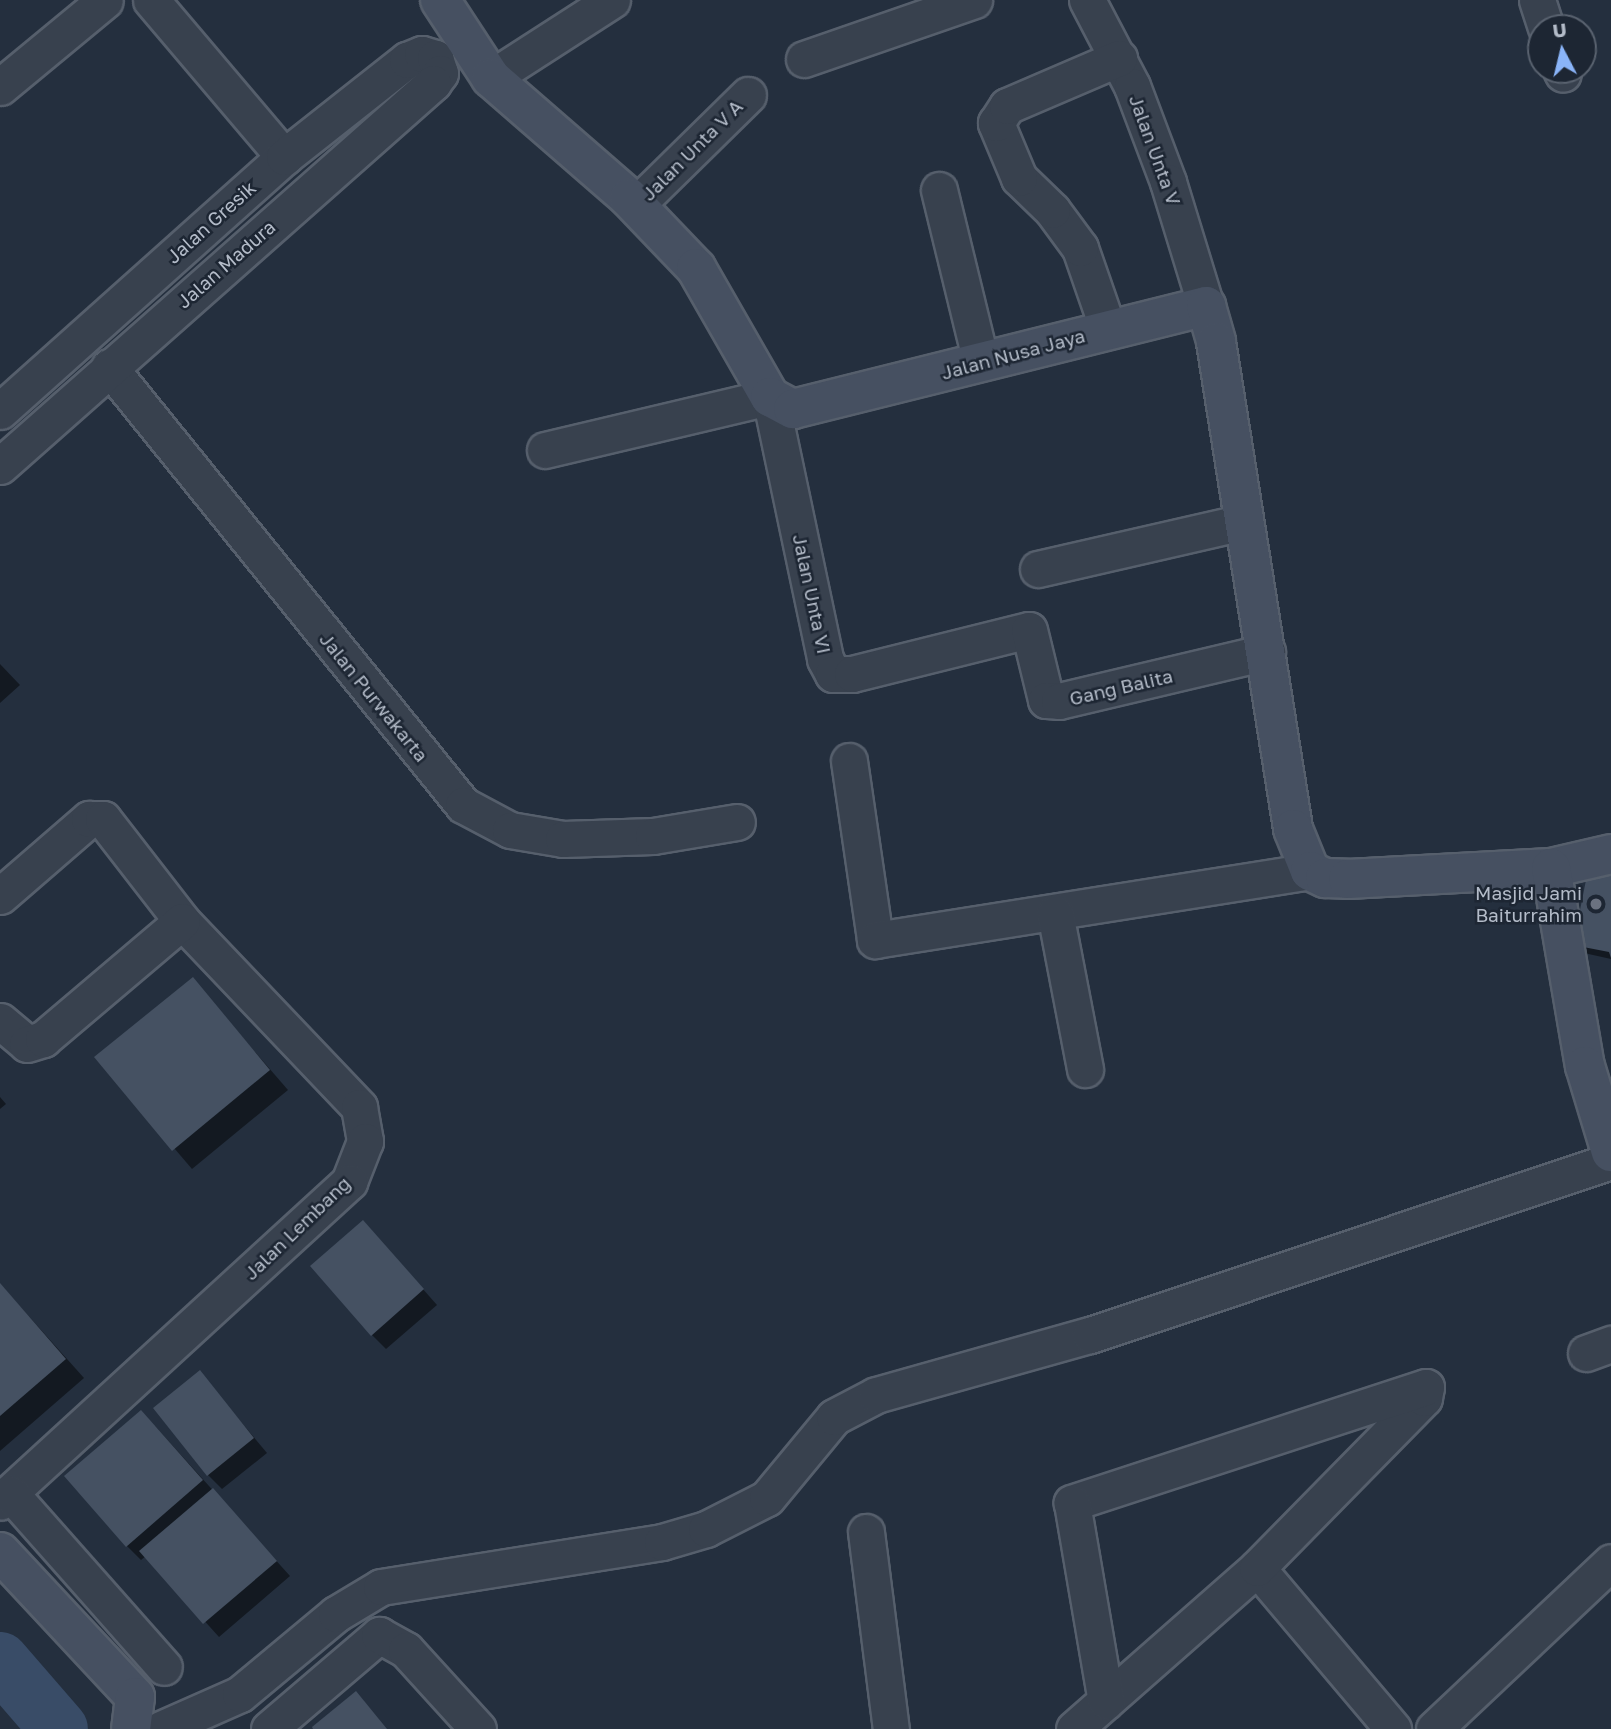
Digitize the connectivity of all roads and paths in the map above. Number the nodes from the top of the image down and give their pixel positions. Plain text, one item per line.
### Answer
1 (105, 0) edge
2 (151, 0) edge
3 (440, 0) edge
4 (612, 0) edge
5 (974, 0) edge
6 (1087, 0) edge
7 (435, 58) joint
8 (804, 58) dead end
9 (1119, 58) junction
10 (491, 78) junction
11 (0, 87) edge
12 (748, 95) dead end
13 (284, 157) junction
14 (939, 190) dead end
15 (636, 205) junction
16 (1206, 306) junction
17 (1108, 329) junction
18 (981, 362) junction
19 (109, 367) junction
20 (770, 397) junction
21 (0, 411) edge
22 (545, 450) dead end
23 (0, 466) edge
24 (1243, 522) junction
25 (1038, 569) dead end
26 (1028, 629) joint
27 (1267, 652) junction
28 (849, 761) dead end
29 (737, 822) dead end
30 (1611, 854) edge
31 (1551, 868) junction
32 (1310, 871) junction
33 (0, 896) edge
34 (1055, 913) junction
35 (182, 921) junction
36 (0, 1021) edge
37 (1085, 1069) dead end
38 (1611, 1152) edge
39 (1611, 1161) edge
40 (5, 1497) edge
41 (866, 1532) dead end
42 (0, 1552) edge
43 (1611, 1562) edge
44 (1257, 1568) junction
45 (164, 1667) dead end
46 (1106, 1701) junction
47 (133, 1713) edge
48 (161, 1729) edge
49 (270, 1729) edge
50 (478, 1729) edge
51 (891, 1729) edge
52 (1074, 1729) edge
53 (1393, 1729) edge
54 (1434, 1729) edge

1 - 11 street
2 - 13 street
3 - 10 street
4 - 10 street
5 - 8 street
6 - 9 street, Jalan Unta V
7 - 13 street, Jalan Gresik
7 - 19 street, Jalan Madura
9 - 16 street, Jalan Unta V
9 - 17 street
10 - 15 street
12 - 15 street, Jalan Unta V A
13 - 21 street, Jalan Gresik
14 - 18 street
15 - 20 street
16 - 17 street, Jalan Nusa Jaya
16 - 24 street
17 - 18 street, Jalan Nusa Jaya
18 - 20 street, Jalan Nusa Jaya
19 - 23 street, Jalan Madura
19 - 29 street, Jalan Purwakarta
20 - 22 street
20 - 26 street, Jalan Unta VI
24 - 25 street
24 - 27 street
26 - 27 street, Gang Balita
27 - 32 street
28 - 34 street
30 - 31 street
31 - 32 street
31 - 38 street
32 - 34 street
33 - 35 street, Jalan Lembang
34 - 37 street
35 - 36 street
35 - 40 street, Jalan Lembang
39 - 48 street
40 - 45 street
41 - 51 street
42 - 47 street
43 - 54 street
44 - 46 street
44 - 46 street
44 - 53 street
46 - 52 street
47 - 48 street
49 - 50 street

